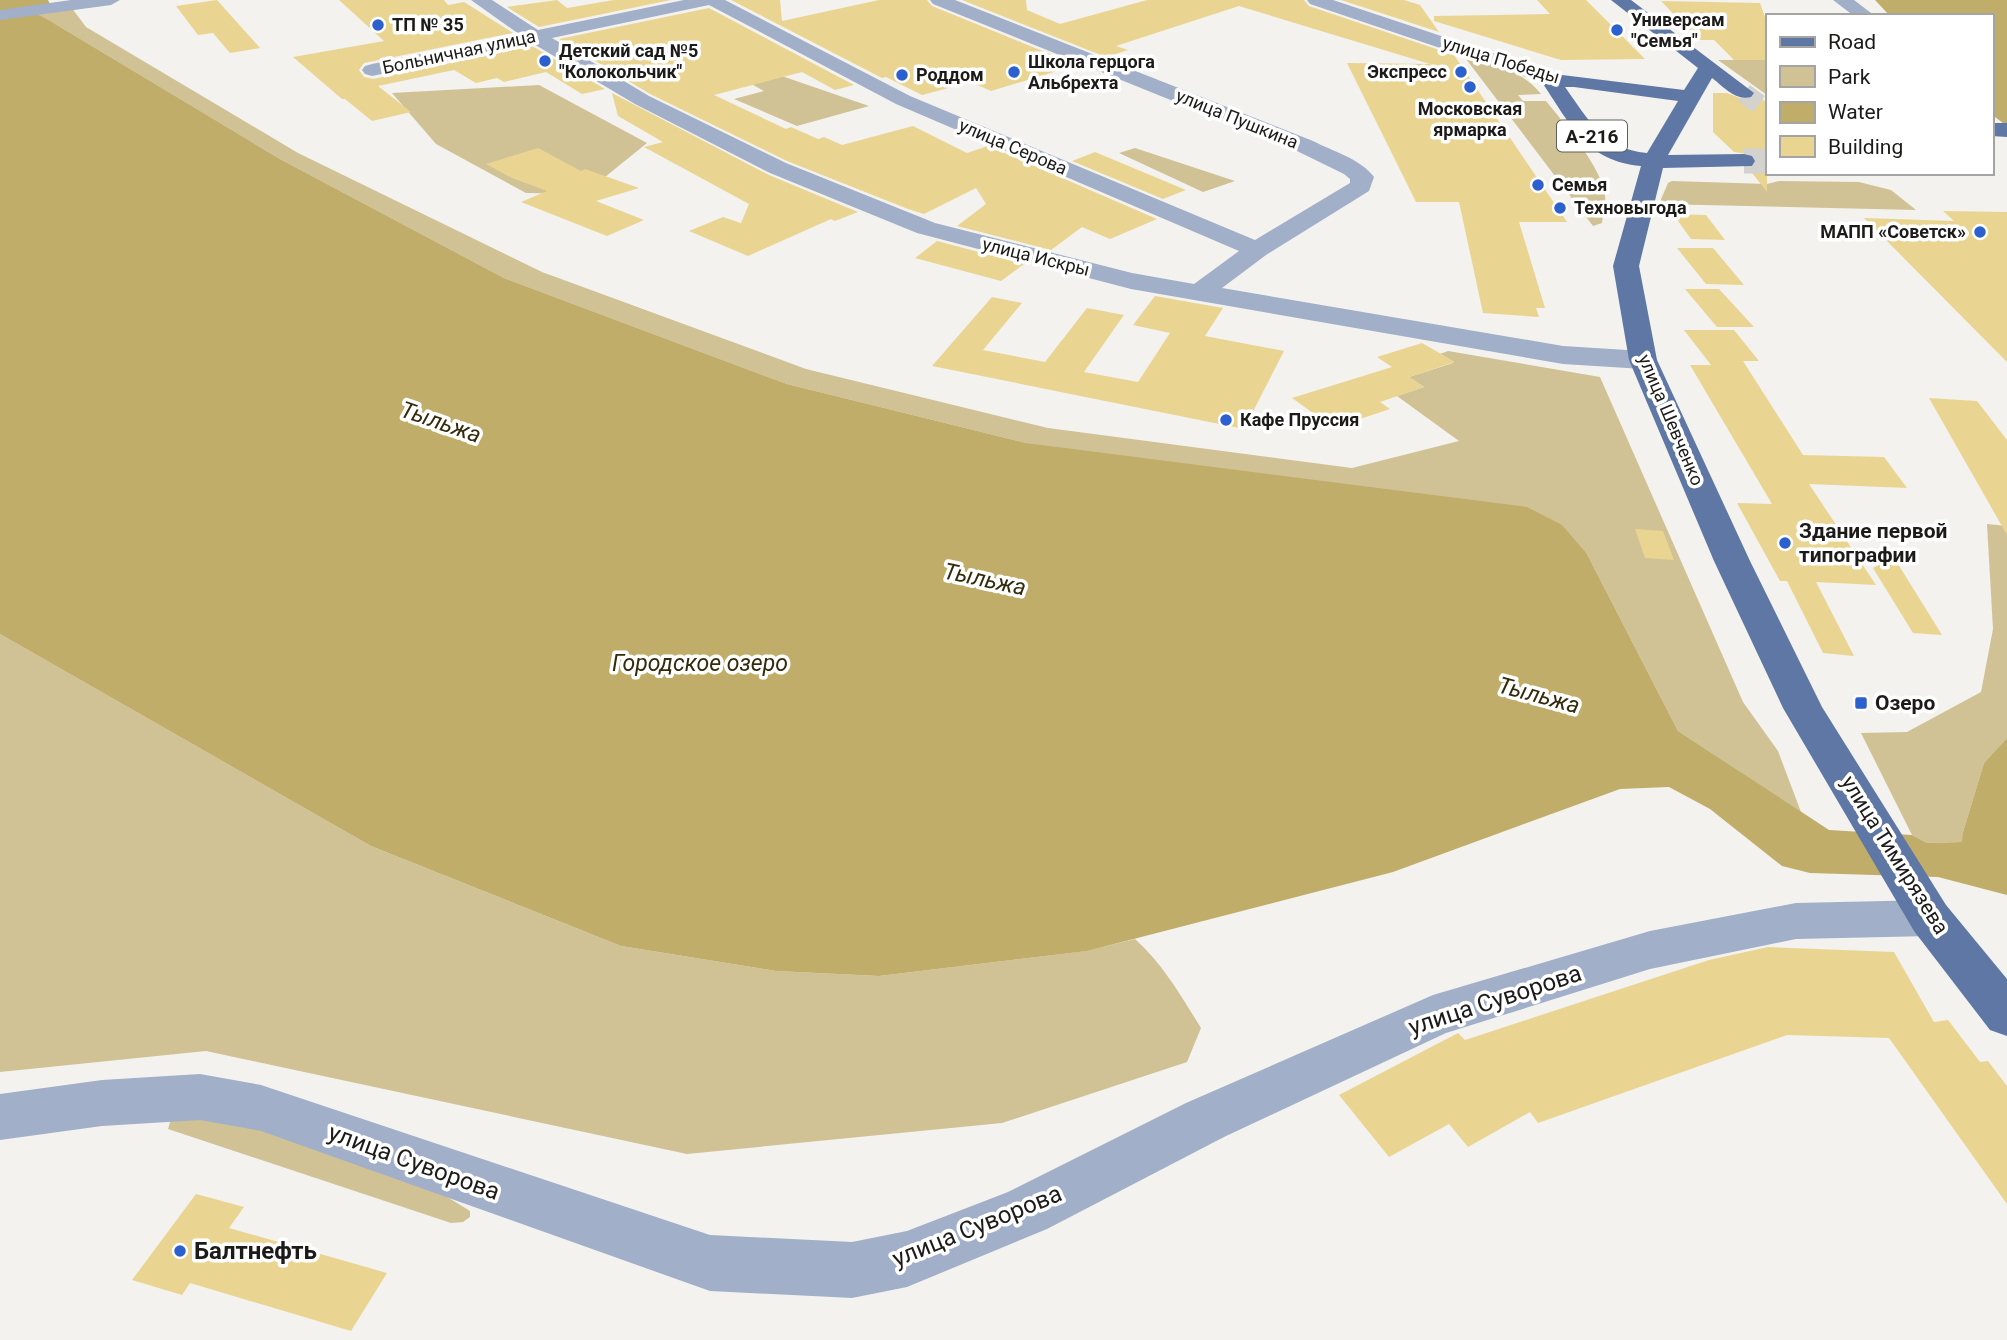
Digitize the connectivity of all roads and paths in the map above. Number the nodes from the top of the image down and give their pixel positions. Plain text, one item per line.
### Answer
1 (111, 0) edge
2 (480, 0) edge
3 (711, 0) edge
4 (939, 0) edge
5 (1316, 0) edge
6 (1620, 0) edge
7 (1842, 0) edge
8 (1863, 14) edge
9 (0, 15) edge
10 (534, 36) junction
11 (1708, 67) junction
12 (372, 70) dead end
13 (1554, 80) junction
14 (1744, 93) tunnel mouth
15 (1691, 97) junction
16 (1654, 160) junction
17 (1744, 161) tunnel mouth
18 (1257, 250) junction
19 (1200, 292) junction
20 (1643, 360) junction
21 (1836, 760) joint
22 (1930, 918) junction
23 (2007, 1015) edge
24 (0, 1118) edge

1 - 9 street
2 - 10 street, улица Искры
3 - 10 street, Больничная улица
3 - 18 street, улица Серова
4 - 18 street, улица Пушкина
5 - 13 street, улица Победы
6 - 11 main road
7 - 8 street
10 - 12 street, Больничная улица
10 - 19 street, улица Искры
11 - 14 main road
11 - 15 main road, улица Шевченко
13 - 15 main road, улица Победы
13 - 16 main road, А-216
15 - 16 main road, улица Шевченко
16 - 17 main road, А-216
16 - 20 main road, улица Шевченко
18 - 19 street
19 - 20 street, улица Искры
20 - 21 main road, улица Шевченко
21 - 22 main road, улица Тимирязева
22 - 23 main road, улица Тимирязева
22 - 24 street, улица Суворова

